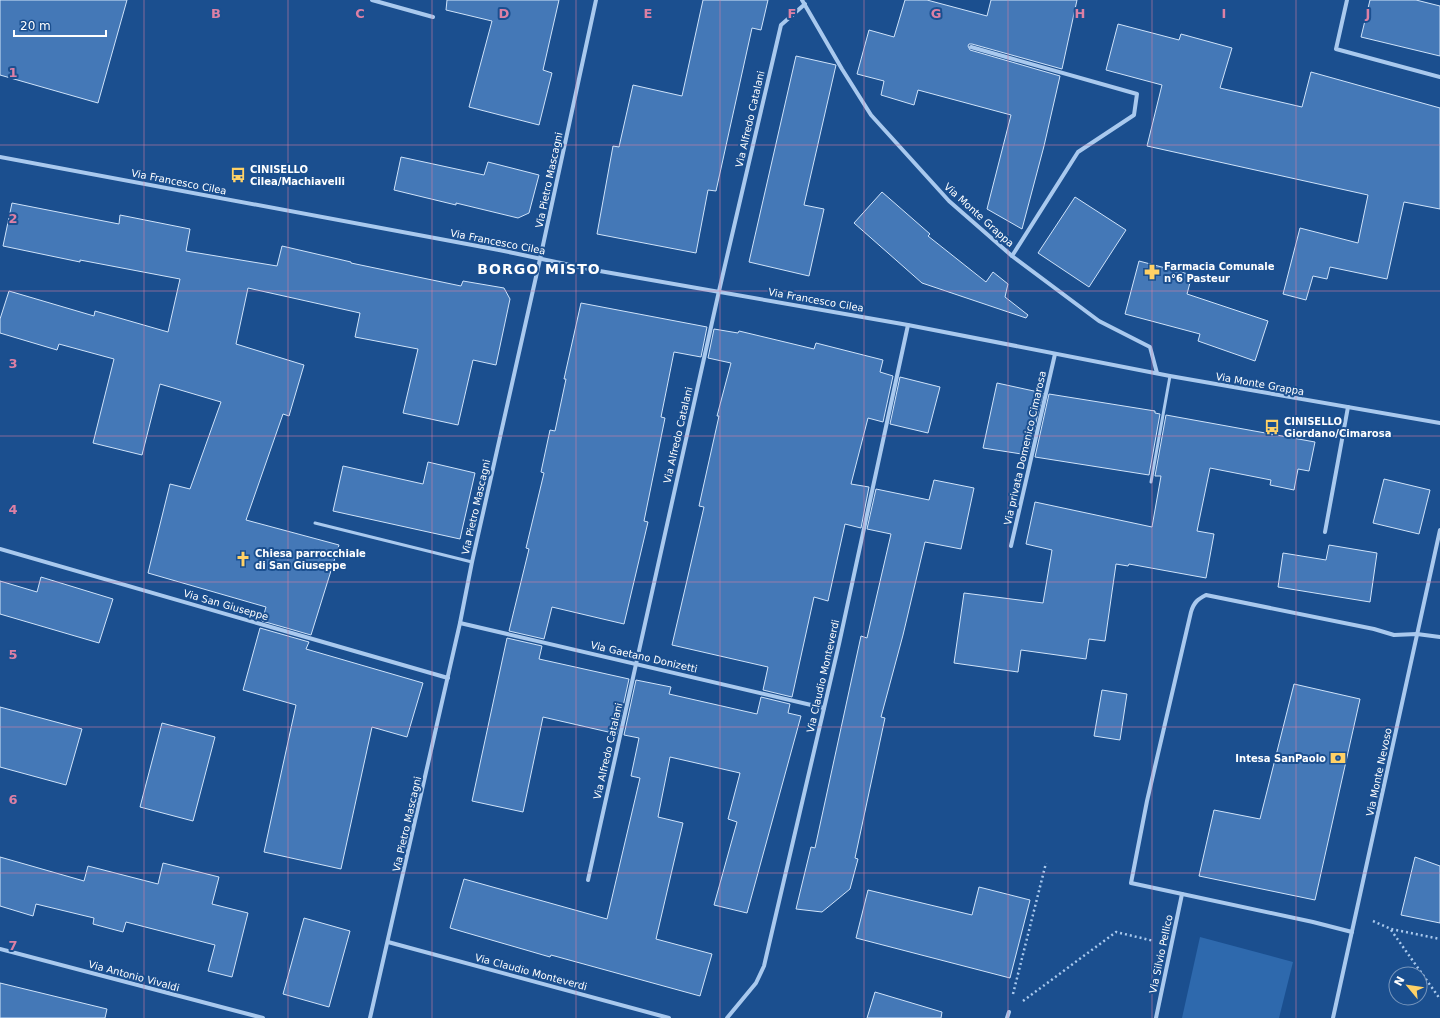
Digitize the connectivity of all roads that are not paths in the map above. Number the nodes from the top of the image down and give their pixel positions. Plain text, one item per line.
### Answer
1 (372, 0) edge
2 (596, 0) edge
3 (1347, 0) edge
4 (804, 2) edge
5 (433, 17) dead end
6 (971, 47) dead end
7 (1440, 77) edge
8 (0, 156) edge
9 (1012, 256) junction
10 (540, 259) junction
11 (719, 291) junction
12 (908, 325) junction
13 (1055, 354) junction
14 (1157, 373) junction
15 (1170, 376) junction
16 (1348, 407) junction
17 (1440, 423) edge
18 (1151, 482) dead end
19 (315, 523) dead end
20 (1440, 530) edge
21 (1325, 532) dead end
22 (1011, 546) dead end
23 (0, 549) edge
24 (472, 562) junction
25 (460, 623) junction
26 (1417, 634) junction
27 (1440, 638) edge
28 (635, 663) junction
29 (448, 678) junction
30 (824, 708) junction
31 (588, 880) dead end
32 (1182, 894) junction
33 (1352, 932) junction
34 (388, 942) junction
35 (0, 949) edge
36 (1008, 1012) road end
37 (263, 1018) edge
38 (370, 1018) edge
39 (669, 1018) edge
40 (727, 1018) edge
41 (1007, 1018) edge
42 (1156, 1018) edge
43 (1333, 1018) edge

1 - 5 street
2 - 10 street, Via Pietro Mascagni
3 - 7 street
4 - 9 street, Via Monte Grappa
4 - 11 street, Via Alfredo Catalani
6 - 9 street
8 - 10 street, Via Francesco Cilea
9 - 14 street, Via Monte Grappa
10 - 11 street, Via Francesco Cilea
10 - 24 street, Via Pietro Mascagni
11 - 12 street, Via Francesco Cilea
11 - 28 street, Via Alfredo Catalani
12 - 13 street, Via Francesco Cilea
12 - 30 street, Via Claudio Monteverdi
13 - 14 street, Via Francesco Cilea
13 - 22 street, Via privata Domenico Cimarosa
14 - 15 street, Via Monte Grappa
15 - 16 street, Via Monte Grappa
15 - 18 lane
16 - 17 street, Via Monte Grappa
16 - 21 street
19 - 24 lane
20 - 26 street, Via Monte Nevoso
23 - 29 street, Via San Giuseppe
24 - 25 street, Via Pietro Mascagni
25 - 28 street, Via Gaetano Donizetti
25 - 29 street, Via Pietro Mascagni
26 - 27 street
26 - 32 street
26 - 33 street, Via Monte Nevoso
28 - 30 street, Via Gaetano Donizetti
28 - 31 street, Via Alfredo Catalani
29 - 34 street, Via Pietro Mascagni
30 - 40 street, Via Claudio Monteverdi
32 - 33 street
32 - 42 street, Via Silvio Pellico
33 - 43 street, Via Monte Nevoso
34 - 38 street, Via Pietro Mascagni
34 - 39 street, Via Claudio Monteverdi
35 - 37 street, Via Antonio Vivaldi
36 - 41 street

